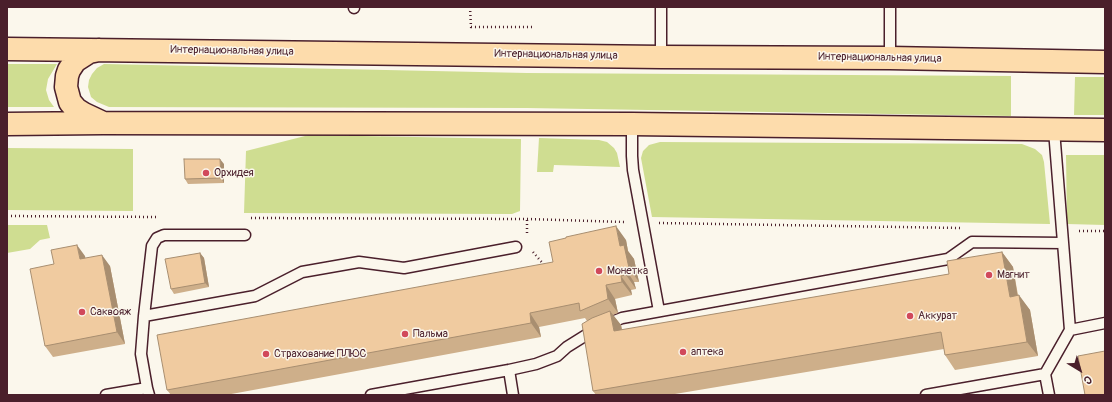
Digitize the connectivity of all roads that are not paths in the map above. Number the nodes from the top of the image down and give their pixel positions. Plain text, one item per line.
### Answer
1 (661, 7) edge
2 (890, 7) edge
3 (7, 49) edge
4 (106, 49) junction
5 (661, 57) junction
6 (890, 58) junction
7 (1105, 62) edge
8 (103, 123) junction
9 (7, 124) edge
10 (632, 124) junction
11 (1054, 130) junction
12 (1105, 130) edge
13 (245, 235) dead end
14 (1063, 243) junction
15 (516, 247) dead end
16 (659, 310) junction
17 (144, 316) junction
18 (1105, 323) edge
19 (1070, 330) junction
20 (509, 370) junction
21 (1045, 374) junction
22 (148, 391) edge
23 (106, 395) edge
24 (371, 395) edge
25 (513, 395) edge
26 (926, 395) edge
27 (1048, 395) edge

1 - 5 lane
2 - 6 lane
3 - 4 main road, Интернациональная улица
4 - 5 main road, Интернациональная улица
4 - 8 main road
5 - 6 main road, Интернациональная улица
6 - 7 main road, Интернациональная улица
8 - 9 main road
8 - 10 main road
10 - 11 main road
10 - 16 lane
11 - 12 main road
11 - 14 lane
13 - 17 lane
14 - 16 lane
14 - 19 lane
15 - 17 lane
16 - 20 lane
17 - 22 lane
18 - 19 lane
19 - 21 lane
20 - 24 lane
20 - 25 lane
21 - 26 lane
21 - 27 lane
22 - 23 lane

